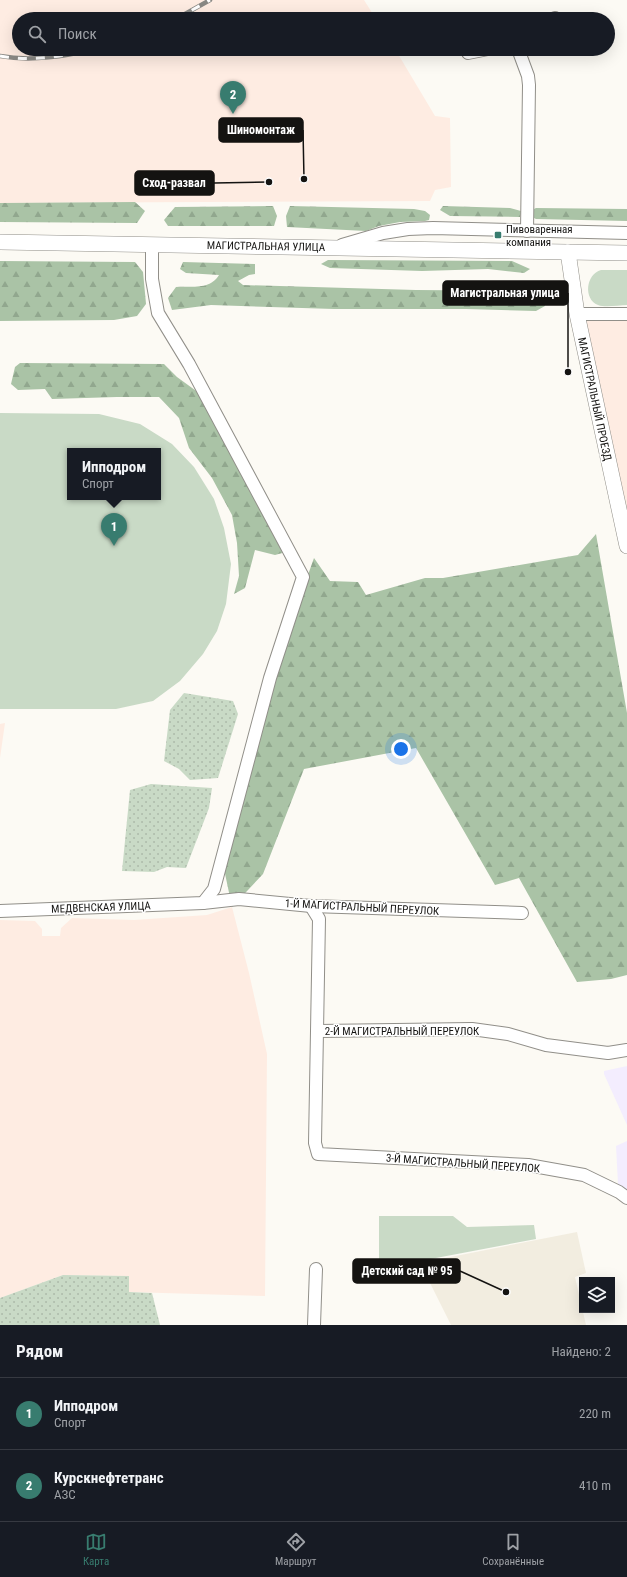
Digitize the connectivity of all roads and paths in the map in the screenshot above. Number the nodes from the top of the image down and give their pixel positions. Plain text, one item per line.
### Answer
1 (521, 56) edge
2 (527, 232) junction
3 (627, 233) edge
4 (0, 242) edge
5 (152, 244) junction
6 (338, 247) junction
7 (568, 252) junction
8 (627, 253) edge
9 (577, 314) junction
10 (627, 314) edge
11 (627, 546) edge
12 (203, 903) junction
13 (311, 906) junction
14 (0, 911) edge
15 (522, 913) dead end
16 (318, 1031) junction
17 (627, 1050) edge
18 (627, 1198) edge
19 (316, 1269) dead end
20 (314, 1325) edge

1 - 2 street
2 - 3 street
2 - 6 street
4 - 5 main road, МАГИСТРАЛЬНАЯ УЛИЦА
5 - 6 main road, МАГИСТРАЛЬНАЯ УЛИЦА
5 - 12 street
6 - 7 main road, МАГИСТРАЛЬНАЯ УЛИЦА
7 - 8 main road, МАГИСТРАЛЬНАЯ УЛИЦА
7 - 9 main road, МАГИСТРАЛЬНЫЙ ПРОЕЗД
9 - 10 street
9 - 11 main road, МАГИСТРАЛЬНЫЙ ПРОЕЗД
12 - 13 street, 1-Й МАГИСТРАЛЬНЫЙ ПЕРЕУЛОК
12 - 14 street, МЕДВЕНСКАЯ УЛИЦА
13 - 15 street, 1-Й МАГИСТРАЛЬНЫЙ ПЕРЕУЛОК
13 - 16 street
16 - 17 street, 2-Й МАГИСТРАЛЬНЫЙ ПЕРЕУЛОК
16 - 18 street, 3-Й МАГИСТРАЛЬНЫЙ ПЕРЕУЛОК
19 - 20 street

